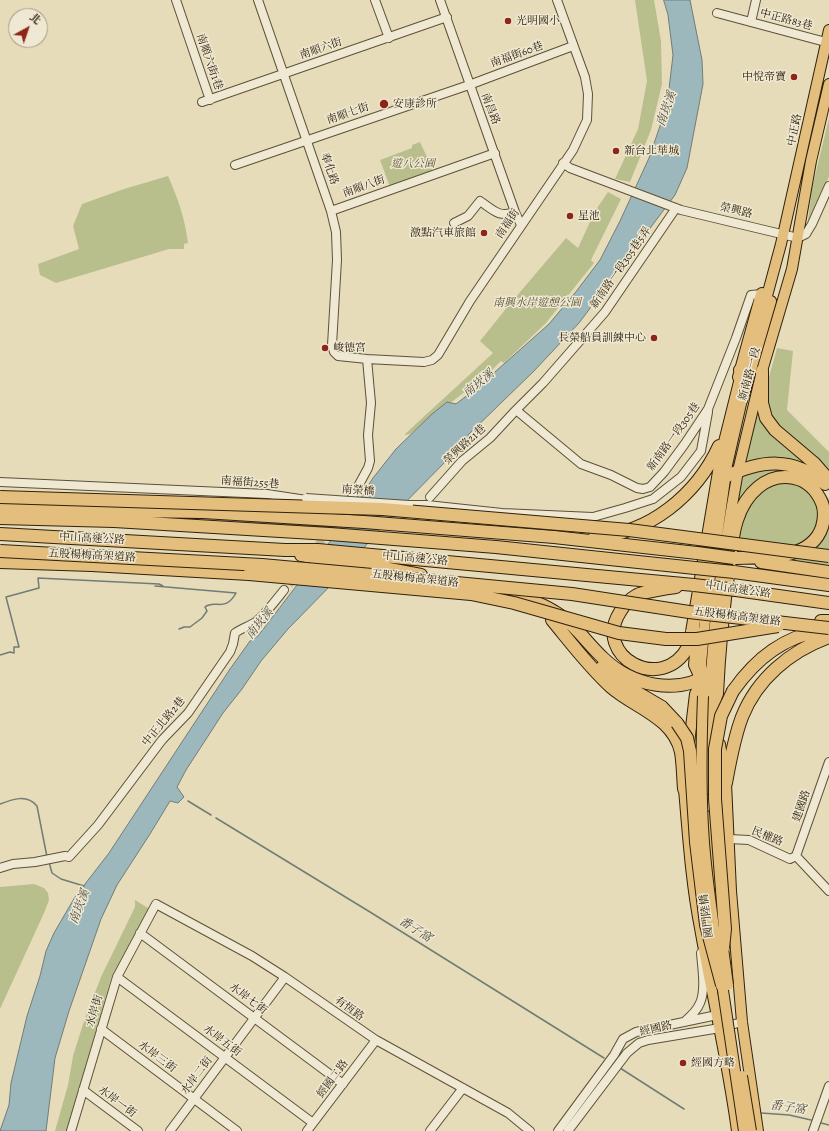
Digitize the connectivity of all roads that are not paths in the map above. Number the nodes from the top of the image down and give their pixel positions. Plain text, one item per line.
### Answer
1 (176, 0) edge
2 (258, 0) edge
3 (376, 0) edge
4 (440, 0) edge
5 (557, 0) edge
6 (756, 0) edge
7 (717, 13) dead end
8 (447, 17) junction
9 (751, 22) junction
10 (829, 30) edge
11 (388, 38) junction
12 (828, 43) edge
13 (573, 46) junction
14 (284, 73) junction
15 (469, 84) junction
16 (829, 84) edge
17 (206, 101) joint
18 (307, 139) junction
19 (495, 153) junction
20 (564, 163) junction
21 (235, 165) dead end
22 (829, 186) edge
23 (672, 206) junction
24 (331, 211) junction
25 (515, 212) junction
26 (454, 223) dead end
27 (521, 225) junction
28 (784, 234) junction
29 (798, 238) junction
30 (762, 294) junction
31 (334, 352) joint
32 (366, 359) junction
33 (740, 370) junction
34 (762, 371) junction
35 (708, 409) junction
36 (516, 410) junction
37 (738, 471) junction
38 (725, 477) junction
39 (829, 480) edge
40 (0, 482) edge
41 (829, 488) edge
42 (0, 492) edge
43 (267, 494) junction
44 (0, 497) edge
45 (430, 498) dead end
46 (0, 509) edge
47 (0, 518) edge
48 (340, 518) junction
49 (0, 534) edge
50 (554, 537) junction
51 (315, 554) junction
52 (829, 556) edge
53 (734, 558) junction
54 (1, 559) edge
55 (829, 572) edge
56 (703, 573) junction
57 (694, 585) junction
58 (829, 585) edge
59 (284, 590) tunnel mouth
60 (490, 590) junction
61 (829, 603) edge
62 (552, 620) junction
63 (827, 625) edge
64 (829, 637) edge
65 (706, 676) junction
66 (710, 695) junction
67 (829, 762) edge
68 (726, 783) junction
69 (684, 789) junction
70 (729, 839) junction
71 (796, 856) junction
72 (0, 868) edge
73 (829, 892) edge
74 (156, 904) joint
75 (699, 926) junction
76 (140, 933) junction
77 (723, 948) junction
78 (117, 977) junction
79 (285, 977) junction
80 (722, 985) junction
81 (717, 1016) junction
82 (255, 1018) junction
83 (684, 1022) junction
84 (742, 1022) junction
85 (720, 1028) junction
86 (101, 1029) junction
87 (376, 1040) junction
88 (225, 1057) junction
89 (343, 1084) junction
90 (829, 1086) edge
91 (463, 1088) junction
92 (83, 1090) junction
93 (194, 1099) junction
94 (313, 1123) junction
95 (71, 1131) edge
96 (138, 1131) edge
97 (170, 1131) edge
98 (237, 1131) edge
99 (307, 1131) edge
100 (430, 1131) edge
101 (530, 1131) edge
102 (558, 1131) edge
103 (568, 1131) edge
104 (737, 1131) edge
105 (744, 1131) edge
106 (751, 1131) edge
107 (758, 1131) edge
108 (813, 1131) edge

1 - 17 street, 南順六街1巷
2 - 14 street, 奉化路
3 - 11 street
4 - 8 street, 南昌路
5 - 13 street, 南福街
6 - 9 street
7 - 9 street, 中正路83巷
8 - 11 street, 南順六街
8 - 15 street, 南昌路
9 - 12 street, 中正路83巷
10 - 12 main road, 中正路
11 - 14 street, 南順六街
12 - 28 main road, 中正路
13 - 15 street, 南福街60巷
13 - 20 street, 南福街
14 - 17 street, 南順六街
14 - 18 street, 奉化路
15 - 18 street, 南順七街
15 - 19 street, 南昌路
16 - 29 main road, 中正路
18 - 21 street, 南順七街
18 - 24 street, 奉化路
19 - 24 street, 南順八街
19 - 25 street, 南昌路
20 - 23 street, 榮興路
20 - 27 street, 南福街
22 - 29 street
23 - 28 street, 榮興路
23 - 36 street, 新南路一段305巷5弄
24 - 31 street, 奉化路
25 - 26 street
25 - 27 street, 南昌路
27 - 32 street, 南福街
28 - 29 street, 榮興路
28 - 30 main road
28 - 38 main road, 新南路一段
28 - 56 main road, 新南路一段
29 - 34 main road, 新南路一段
30 - 33 highway
30 - 35 street, 新南路一段305巷
31 - 32 street, 南福街
32 - 43 street, 南福街255巷
33 - 50 highway
33 - 57 highway
34 - 37 main road, 新南路一段
34 - 39 highway
35 - 36 street, 新南路一段305巷
35 - 43 street, 南榮橋, bridge
36 - 45 street, 榮興路21巷
37 - 38 highway
37 - 41 highway
37 - 65 main road, 新南路一段
38 - 56 main road, 新南路一段
40 - 43 street, 南福街255巷
42 - 48 highway
44 - 52 highway, bridge
46 - 48 highway
47 - 56 highway, 中山高速公路
48 - 50 highway
49 - 51 highway, 中山高速公路
50 - 53 highway, bridge
51 - 57 highway, 中山高速公路
51 - 60 highway
53 - 55 highway
53 - 66 highway
54 - 63 highway, 五股楊梅高架道路, bridge
54 - 63 highway, bridge
56 - 58 highway, 中山高速公路, bridge
56 - 65 main road
56 - 65 main road
57 - 61 highway, 中山高速公路, bridge
59 - 72 street, 中正北路2巷
60 - 62 highway
60 - 65 highway
62 - 69 highway
62 - 80 highway, bridge
63 - 77 highway, bridge
64 - 68 highway
65 - 66 main road
65 - 69 main road
66 - 68 main road
66 - 77 main road, 國門陸橋, bridge
66 - 80 main road, 國門陸橋, bridge
67 - 71 street, 建國路
68 - 70 main road
69 - 75 main road
70 - 71 street, 民權路
70 - 84 main road
71 - 73 street
74 - 76 street, 水岸街
74 - 79 street, 有恆路
75 - 81 main road
75 - 83 street
76 - 78 street, 水岸街
76 - 82 street, 水岸七街
77 - 106 main road, 國門陸橋, bridge
78 - 86 street, 水岸街
78 - 88 street, 水岸五街
79 - 82 street, 水岸二街
79 - 87 street, 有恆路
80 - 105 main road, 國門陸橋, bridge
81 - 83 street, 經國路
81 - 85 main road
82 - 88 street, 水岸二街
82 - 89 street, 水岸七街
83 - 102 street, 經國路
84 - 85 street, 經國路
84 - 107 main road
85 - 103 street, 經國路
85 - 104 main road
86 - 92 street, 水岸街
86 - 93 street, 水岸三街
87 - 89 street, 經國二路
87 - 91 street, 有恆路
88 - 93 street, 水岸二街
88 - 94 street, 水岸五街
89 - 94 street, 經國二路
90 - 108 street
91 - 100 street
91 - 101 street, 有恆路
92 - 95 street, 水岸街
92 - 96 street, 水岸一街
93 - 97 street, 水岸二街
93 - 98 street, 水岸三街
94 - 99 street, 經國二路

